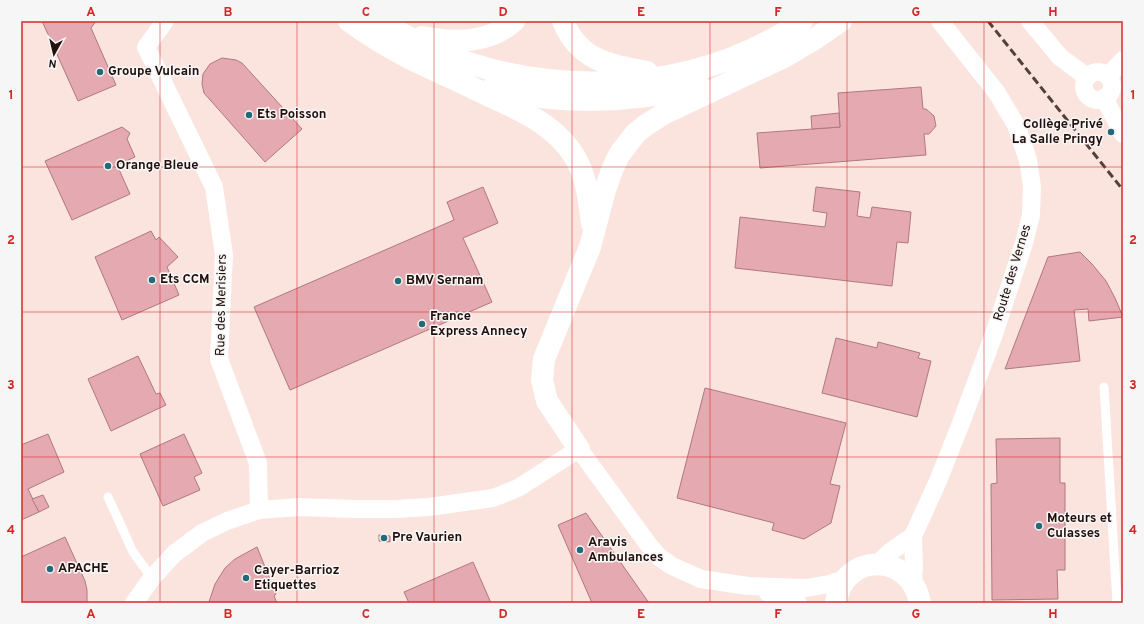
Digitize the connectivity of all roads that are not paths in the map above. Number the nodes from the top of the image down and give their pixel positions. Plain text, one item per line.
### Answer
1 (165, 21) edge
2 (350, 21) edge
3 (514, 21) edge
4 (563, 21) edge
5 (802, 21) edge
6 (841, 21) edge
7 (940, 21) edge
8 (1030, 21) edge
9 (389, 26) edge
10 (408, 57) junction
11 (1123, 60) edge
12 (743, 75) junction
13 (664, 76) junction
14 (1108, 76) junction
15 (1087, 78) junction
16 (1104, 98) junction
17 (1123, 134) edge
18 (593, 232) junction
19 (1104, 387) dead end
20 (580, 449) junction
21 (108, 497) dead end
22 (259, 510) junction
23 (913, 536) junction
24 (877, 564) junction
25 (152, 578) junction
26 (846, 579) junction
27 (748, 586) junction
28 (917, 593) edge
29 (134, 603) edge
30 (798, 603) edge
31 (836, 603) edge
32 (1117, 603) edge

1 - 22 street, Rue des Merisiers
2 - 10 main road
3 - 9 main road
4 - 13 main road
5 - 13 main road
6 - 12 main road
7 - 23 street, Route des Vernes
8 - 15 street
9 - 13 main road
10 - 12 main road
10 - 18 main road
11 - 14 street
12 - 18 main road
14 - 15 street
14 - 16 street
15 - 16 street
16 - 17 street
18 - 20 main road
19 - 32 lane
20 - 22 street
20 - 27 street
21 - 25 lane
22 - 25 street
23 - 24 street
23 - 28 street, Route des Vernes
24 - 26 main road
24 - 28 main road
25 - 29 street
26 - 27 street
26 - 31 main road
27 - 30 street

